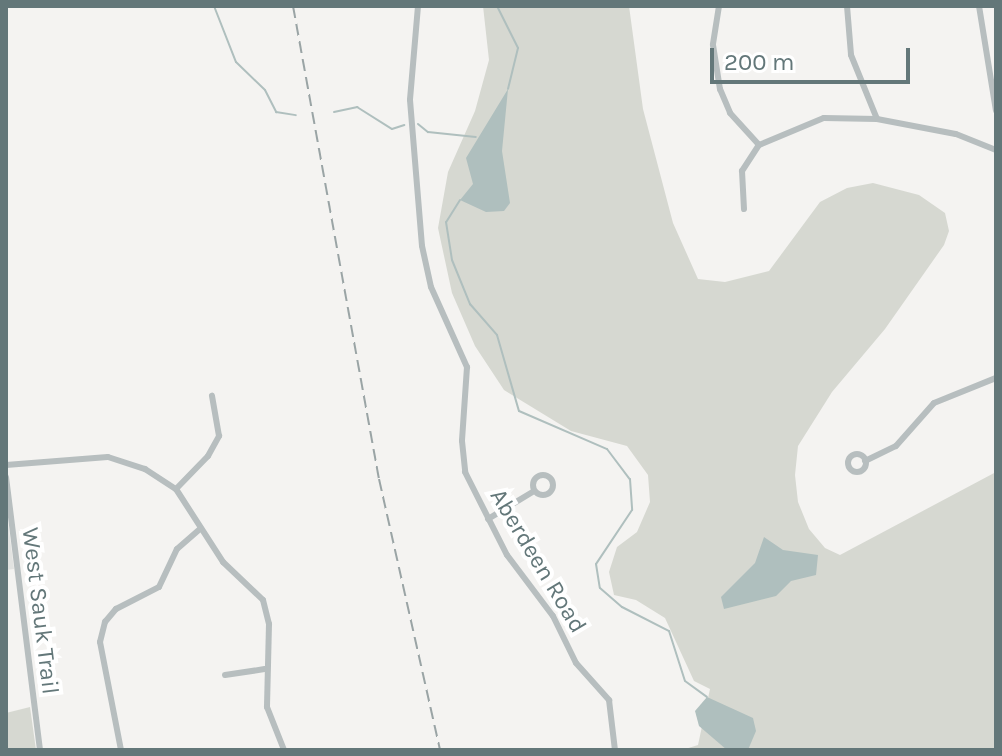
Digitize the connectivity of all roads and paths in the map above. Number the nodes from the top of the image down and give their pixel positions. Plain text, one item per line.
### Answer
1 (418, 6) edge
2 (719, 6) edge
3 (847, 6) edge
4 (979, 6) edge
5 (996, 111) edge
6 (877, 119) junction
7 (759, 145) junction
8 (996, 150) edge
9 (744, 209) dead end
10 (996, 378) edge
11 (212, 396) dead end
12 (865, 461) dead end
13 (6, 465) edge
14 (6, 477) edge
15 (176, 489) junction
16 (534, 491) dead end
17 (488, 519) junction
18 (200, 529) junction
19 (265, 669) junction
20 (225, 675) dead end
21 (40, 750) edge
22 (121, 750) edge
23 (284, 750) edge
24 (615, 750) edge

1 - 17 street, Aberdeen Road
2 - 7 street
3 - 6 street
4 - 5 street
6 - 7 street
6 - 8 street
7 - 9 street
10 - 12 street
11 - 15 street
13 - 15 street
14 - 21 street, West Sauk Trail
15 - 18 street
16 - 17 street
17 - 24 street, Aberdeen Road
18 - 19 street
18 - 22 street
19 - 20 street
19 - 23 street

